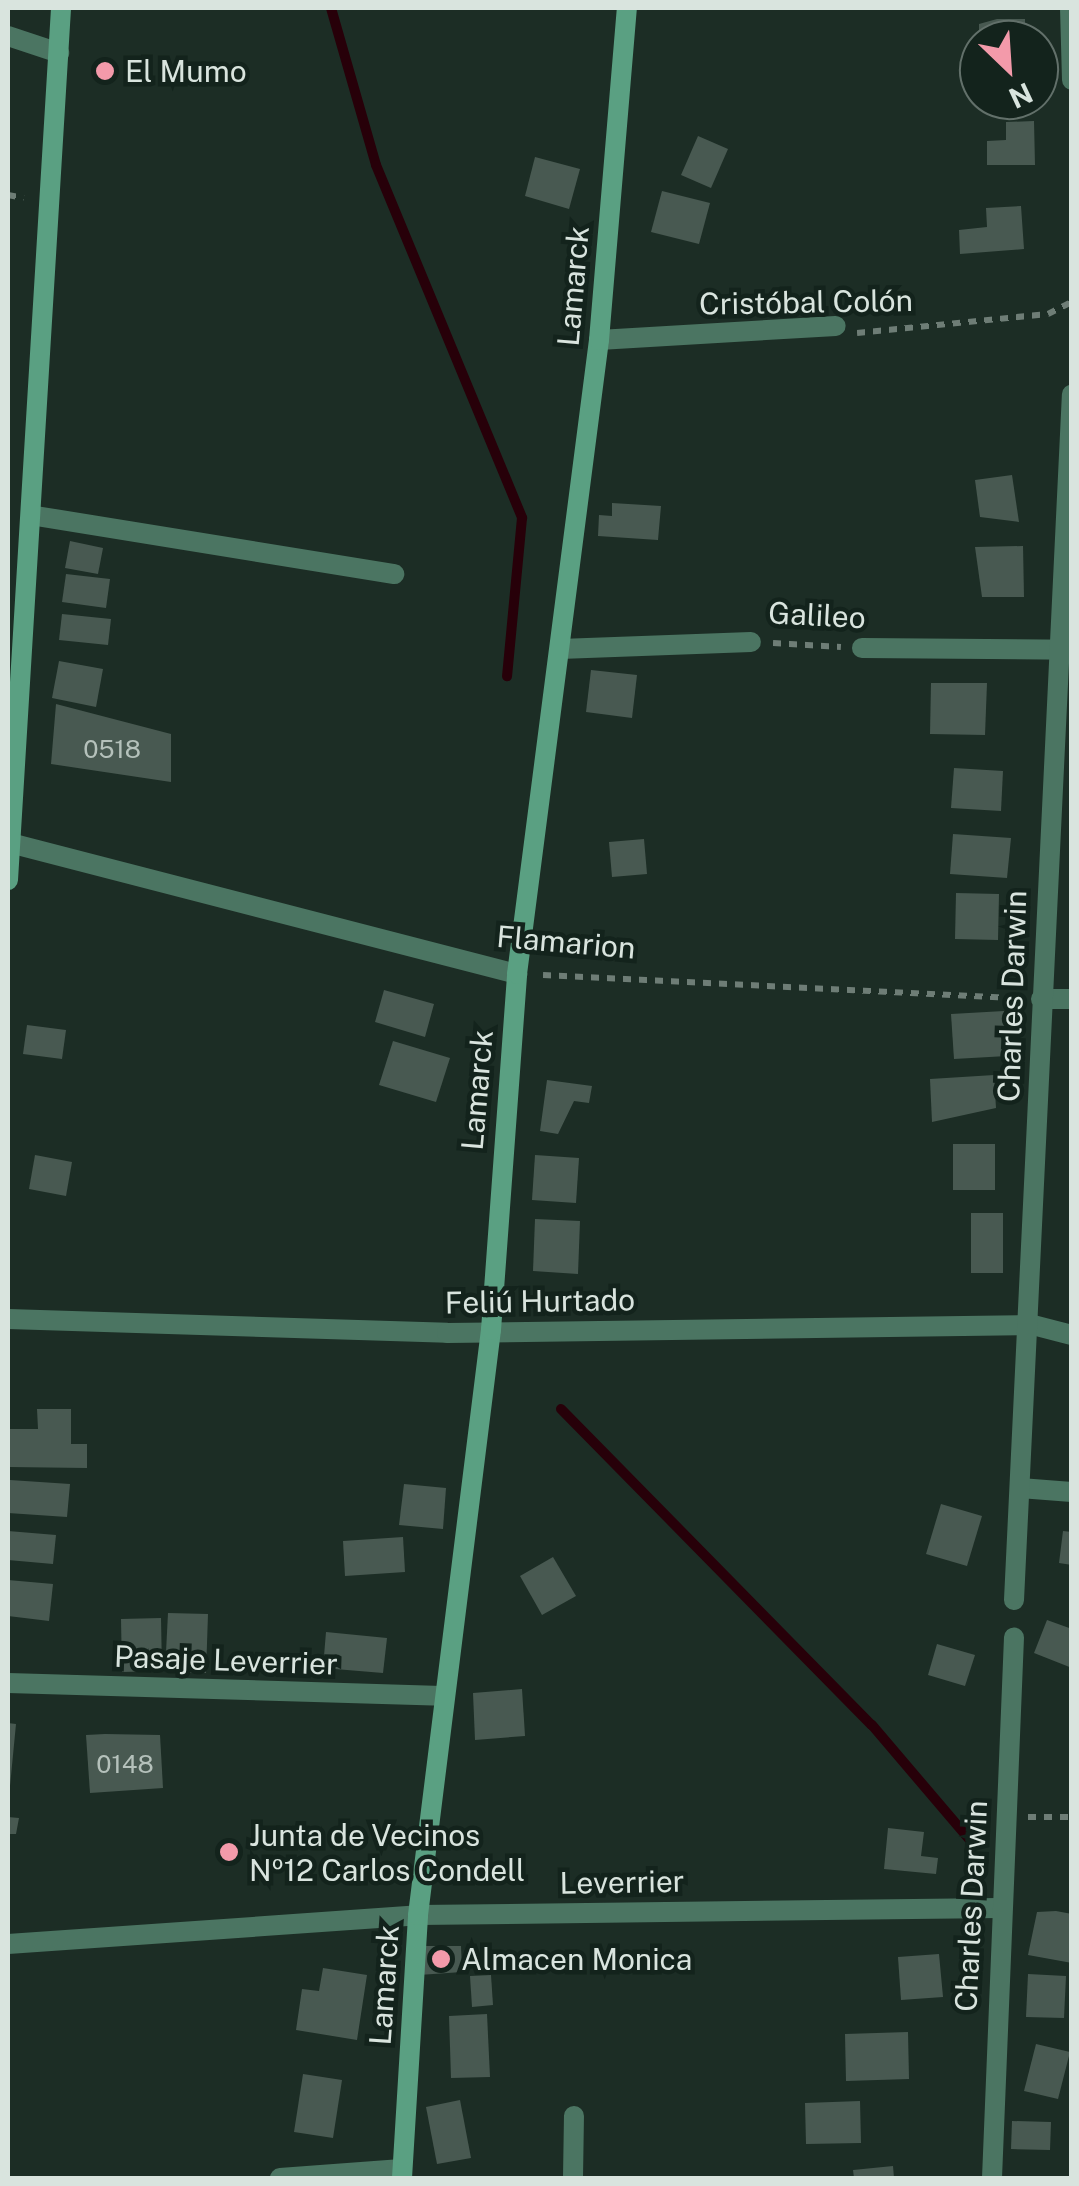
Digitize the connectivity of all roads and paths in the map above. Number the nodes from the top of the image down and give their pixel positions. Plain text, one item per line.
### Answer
1 (60, 8) edge
2 (626, 8) edge
3 (1070, 8) edge
4 (8, 36) edge
5 (59, 52) junction
6 (1072, 80) edge
7 (1072, 302) edge
8 (836, 326) joint
9 (600, 340) junction
10 (1072, 394) edge
11 (36, 516) junction
12 (394, 574) dead end
13 (751, 642) joint
14 (862, 648) joint
15 (560, 650) junction
16 (1064, 650) edge
17 (10, 843) junction
18 (8, 880) edge
19 (518, 974) junction
20 (1041, 999) junction
21 (1072, 1000) edge
22 (8, 1319) edge
23 (1034, 1325) junction
24 (491, 1330) junction
25 (1072, 1335) edge
26 (1020, 1488) junction
27 (1072, 1492) edge
28 (1014, 1600) dead end
29 (1014, 1637) dead end
30 (8, 1683) edge
31 (442, 1696) junction
32 (1007, 1817) junction
33 (1072, 1817) edge
34 (999, 1908) junction
35 (418, 1915) junction
36 (8, 1944) edge
37 (574, 2116) dead end
38 (402, 2174) edge
39 (280, 2178) edge
40 (573, 2178) edge
41 (992, 2178) edge

1 - 5 main road
2 - 9 main road, Lamarck
3 - 6 street
4 - 5 street
5 - 11 main road
7 - 8 path, Cristóbal Colón
8 - 9 street, Cristóbal Colón
9 - 15 main road, Lamarck
10 - 16 street, Charles Darwin
11 - 12 street
11 - 17 main road
13 - 14 path, Galileo
13 - 15 street, Galileo
14 - 16 street, Galileo
15 - 19 main road, Lamarck
16 - 20 street, Charles Darwin
17 - 18 main road
17 - 19 street, Flamarion
19 - 20 path, Flamarion
19 - 24 main road, Lamarck
20 - 21 street
20 - 23 street, Charles Darwin
22 - 24 street, Feliú Hurtado
23 - 24 street, Feliú Hurtado
23 - 25 street, Feliú Hurtado
23 - 26 street, Charles Darwin
24 - 31 main road, Lamarck
26 - 27 street
26 - 28 street, Charles Darwin
29 - 32 street, Charles Darwin
30 - 31 street, Pasaje Leverrier
31 - 35 main road, Lamarck
32 - 33 path
32 - 34 street, Charles Darwin
34 - 35 street, Leverrier
34 - 41 street, Charles Darwin
35 - 36 street, Leverrier
35 - 38 main road, Lamarck
37 - 40 street
38 - 39 street

